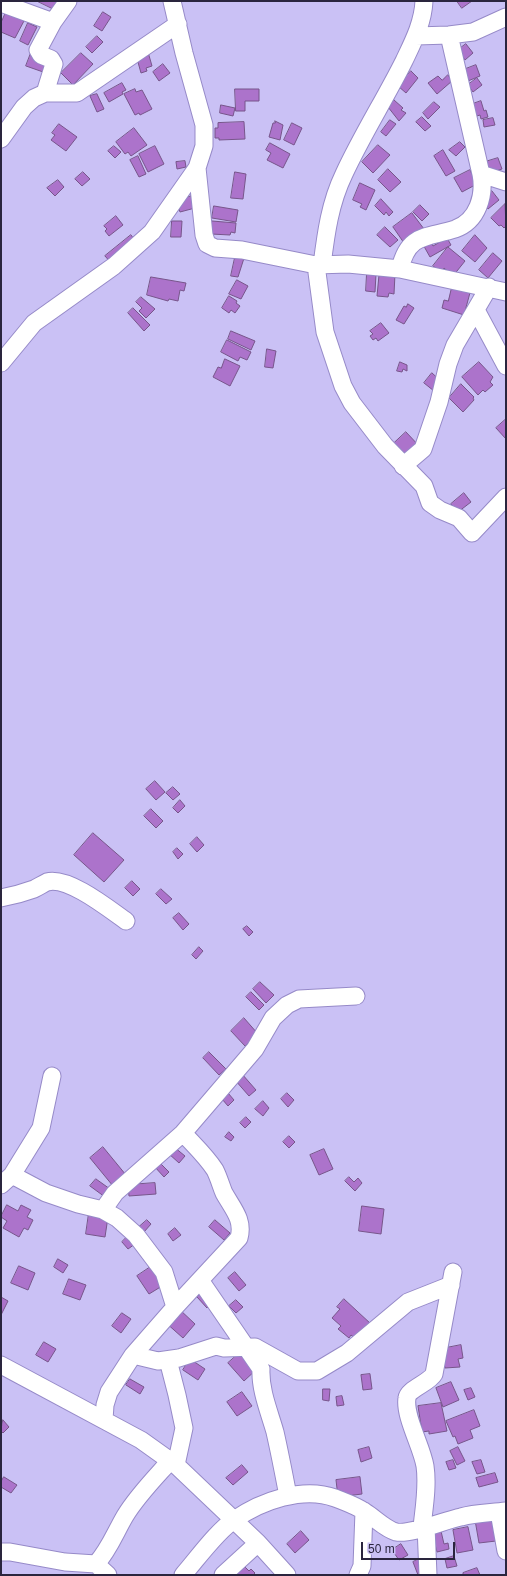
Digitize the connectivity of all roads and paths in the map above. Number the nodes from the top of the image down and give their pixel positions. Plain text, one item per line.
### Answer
1 (68, 1) edge
2 (172, 1) edge
3 (424, 1) edge
4 (1, 3) edge
5 (506, 17) edge
6 (53, 22) junction
7 (178, 24) junction
8 (449, 35) junction
9 (416, 36) junction
10 (45, 93) junction
11 (1, 139) edge
12 (197, 168) junction
13 (481, 174) junction
14 (506, 182) edge
15 (319, 265) junction
16 (400, 269) junction
17 (489, 287) junction
18 (506, 292) edge
19 (476, 310) junction
20 (1, 363) edge
21 (506, 366) edge
22 (403, 466) junction
23 (506, 497) edge
24 (1, 898) edge
25 (126, 921) dead end
26 (356, 996) dead end
27 (52, 1076) dead end
28 (183, 1133) junction
29 (6, 1180) edge
30 (103, 1210) junction
31 (200, 1280) junction
32 (175, 1307) junction
33 (245, 1348) junction
34 (133, 1355) junction
35 (168, 1360) junction
36 (1, 1365) edge
37 (104, 1420) junction
38 (173, 1463) junction
39 (288, 1496) junction
40 (364, 1511) junction
41 (502, 1512) edge
42 (233, 1520) junction
43 (424, 1527) junction
44 (258, 1543) junction
45 (506, 1551) edge
46 (1, 1552) edge
47 (102, 1571) edge
48 (183, 1575) edge
49 (223, 1575) edge
50 (287, 1575) edge
51 (358, 1575) edge
52 (428, 1575) edge

1 - 6 street
2 - 7 street
3 - 9 street
4 - 6 street
5 - 8 street
6 - 10 street
7 - 10 street
7 - 12 street
8 - 9 street
8 - 13 street
9 - 15 street
10 - 11 street
12 - 15 street
12 - 20 street
13 - 14 street
13 - 16 street
15 - 16 street
15 - 22 street
16 - 17 street
17 - 18 street
17 - 19 street
19 - 21 street
19 - 22 street
22 - 23 street
24 - 25 street
26 - 28 street
27 - 29 street
28 - 30 street
28 - 31 street
29 - 30 street
30 - 32 street
31 - 32 street
31 - 33 street
32 - 34 street
33 - 35 street
33 - 39 street
33 - 43 street
34 - 35 street
34 - 37 street
35 - 38 street
36 - 37 street
37 - 38 street
38 - 42 street
38 - 47 street
39 - 40 street
39 - 42 street
40 - 43 street
40 - 51 street
41 - 43 street
41 - 45 street
42 - 44 street
42 - 48 street
43 - 52 street
44 - 49 street
44 - 50 street
46 - 47 street

